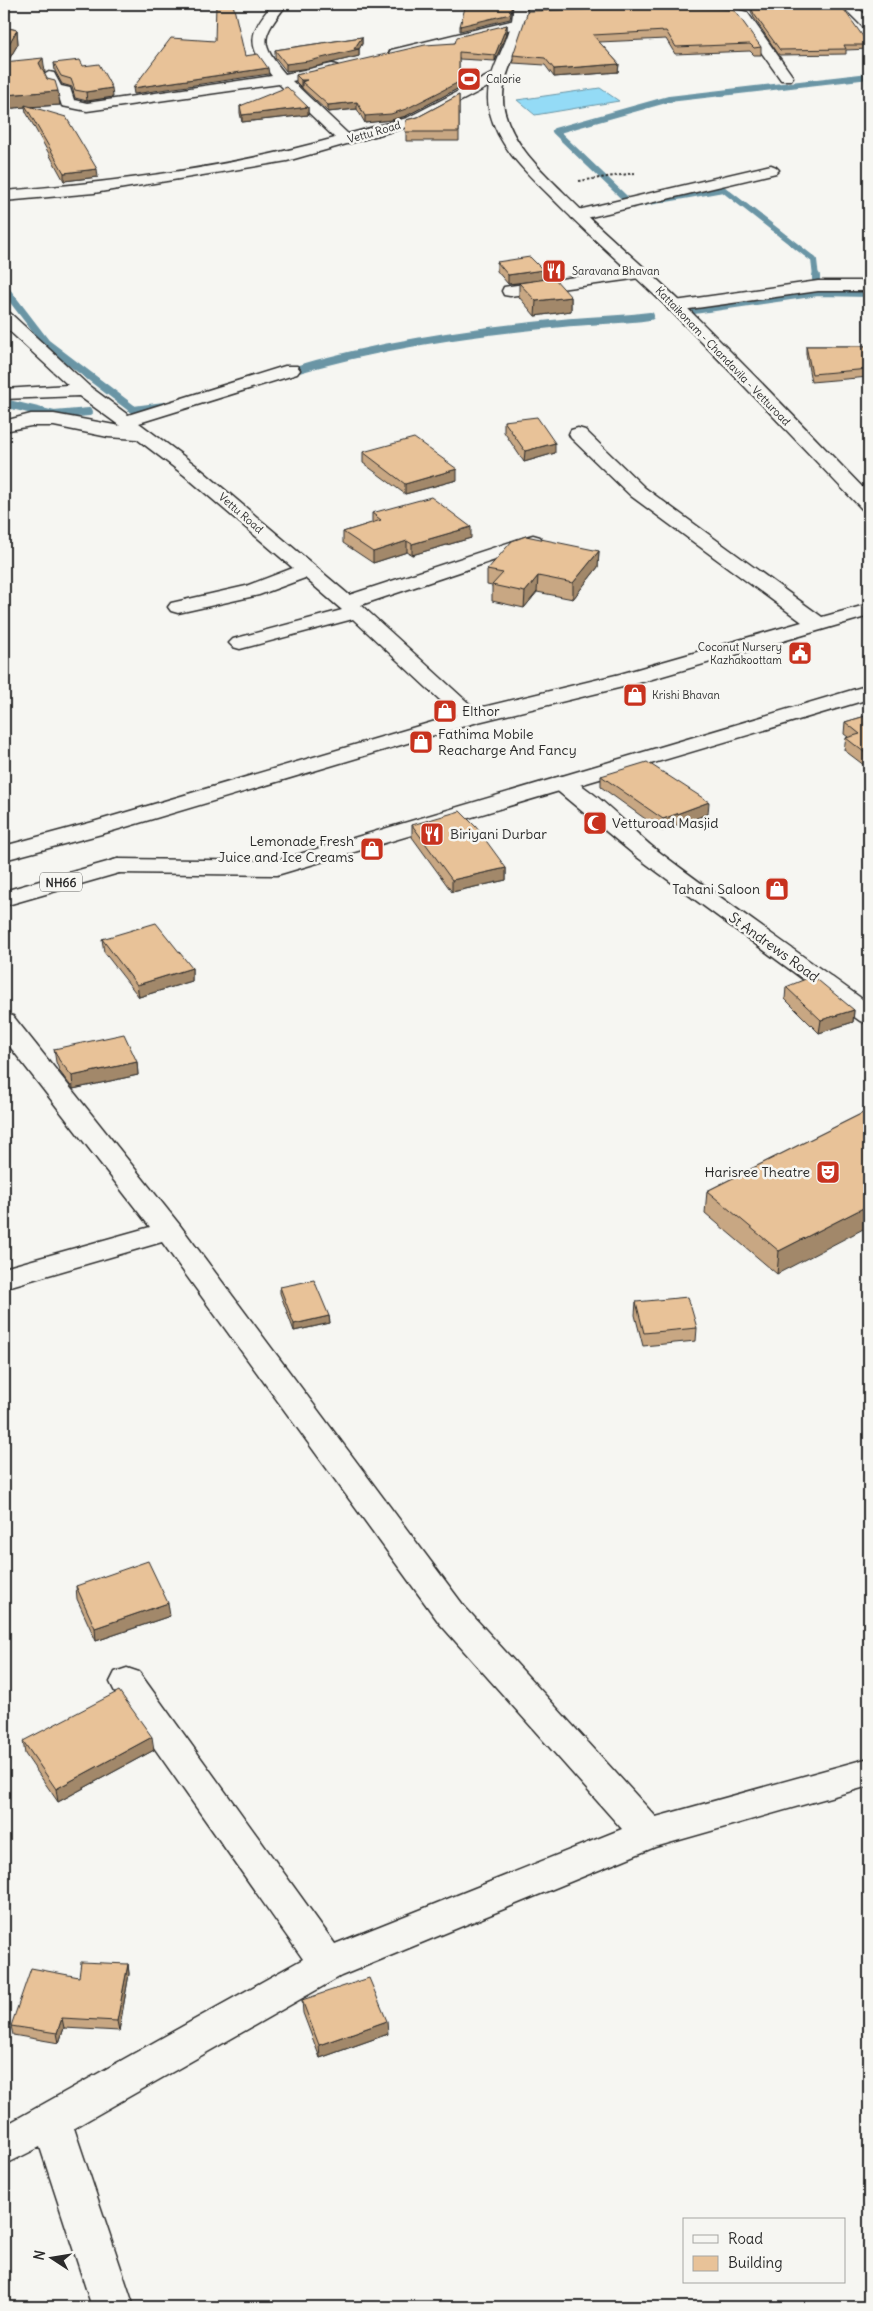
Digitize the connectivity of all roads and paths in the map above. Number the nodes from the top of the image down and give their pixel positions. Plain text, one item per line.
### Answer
1 (280, 4) edge
2 (846, 4) edge
3 (646, 9) edge
4 (523, 13) edge
5 (869, 25) edge
6 (386, 55) edge
7 (348, 64) edge
8 (49, 76) dead end
9 (498, 76) junction
10 (786, 77) dead end
11 (281, 79) junction
12 (346, 140) junction
13 (771, 170) dead end
14 (635, 173) dead end
15 (548, 186) junction
16 (4, 196) edge
17 (578, 215) junction
18 (641, 273) junction
19 (869, 286) edge
20 (510, 291) edge
21 (675, 306) junction
22 (4, 317) edge
23 (291, 370) dead end
24 (83, 390) junction
25 (4, 394) edge
26 (126, 421) junction
27 (4, 426) edge
28 (143, 434) junction
29 (578, 434) dead end
30 (869, 505) edge
31 (533, 542) edge
32 (307, 570) junction
33 (178, 607) dead end
34 (351, 608) junction
35 (869, 610) edge
36 (818, 624) junction
37 (240, 643) dead end
38 (867, 695) edge
39 (471, 716) junction
40 (562, 784) junction
41 (4, 853) edge
42 (4, 899) edge
43 (869, 1016) edge
44 (4, 1022) edge
45 (169, 1231) junction
46 (4, 1278) edge
47 (127, 1682) dead end
48 (869, 1772) edge
49 (649, 1834) junction
50 (328, 1964) junction
51 (51, 2120) junction
52 (4, 2147) edge
53 (113, 2307) edge

1 - 11 main road
2 - 5 main road
3 - 10 main road
4 - 6 main road
4 - 9 main road, Kattaikonam - Chandavila - Vetturoad
7 - 11 main road
8 - 11 main road
9 - 12 main road, Vettu Road
9 - 15 main road, Kattaikonam - Chandavila - Vetturoad
11 - 12 main road
12 - 16 main road, Vettu Road
13 - 17 main road
14 - 15 path
15 - 17 main road, Kattaikonam - Chandavila - Vetturoad
17 - 18 main road, Kattaikonam - Chandavila - Vetturoad
18 - 20 main road
18 - 21 main road, Kattaikonam - Chandavila - Vetturoad
19 - 21 main road
21 - 30 main road, Kattaikonam - Chandavila - Vetturoad
22 - 24 main road, Vettu Road
23 - 26 main road
24 - 25 main road
24 - 26 main road, Vettu Road
26 - 28 main road, Vettu Road
27 - 28 main road
28 - 32 main road, Vettu Road
29 - 36 main road
31 - 34 main road
32 - 33 main road
32 - 34 main road, Vettu Road
34 - 37 main road
34 - 39 main road, Vettu Road
35 - 36 main road
36 - 39 main road
38 - 40 main road
39 - 41 main road
40 - 42 main road, NH66
40 - 43 main road, St Andrews Road
44 - 45 main road
45 - 46 main road
45 - 49 main road
47 - 50 main road
48 - 49 main road
49 - 50 main road
50 - 51 main road
51 - 52 main road
51 - 53 main road

